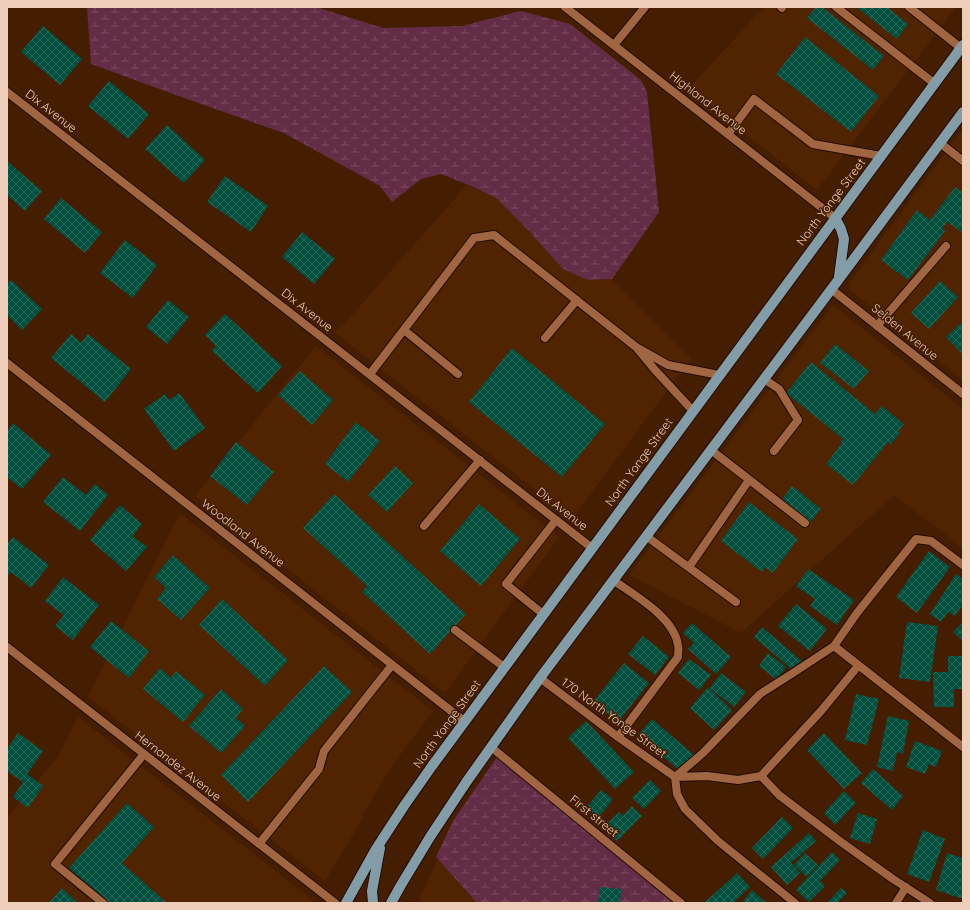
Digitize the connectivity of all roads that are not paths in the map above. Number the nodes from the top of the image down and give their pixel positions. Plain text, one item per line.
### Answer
1 (565, 7) edge
2 (645, 7) edge
3 (836, 7) edge
4 (909, 7) edge
5 (614, 45) junction
6 (962, 46) edge
7 (934, 84) junction
8 (7, 92) edge
9 (963, 112) edge
10 (728, 134) junction
11 (940, 143) junction
12 (881, 156) junction
13 (963, 161) edge
14 (835, 218) junction
15 (946, 246) dead end
16 (839, 279) junction
17 (831, 289) junction
18 (577, 300) junction
19 (878, 326) junction
20 (404, 330) junction
21 (545, 338) dead end
22 (636, 347) junction
23 (7, 363) edge
24 (370, 374) junction
25 (458, 374) dead end
26 (719, 375) junction
27 (764, 379) junction
28 (963, 394) edge
29 (693, 411) junction
30 (711, 450) junction
31 (774, 451) dead end
32 (480, 460) junction
33 (750, 480) junction
34 (556, 520) junction
35 (805, 523) dead end
36 (424, 526) dead end
37 (646, 536) junction
38 (592, 548) junction
39 (963, 565) edge
40 (688, 566) junction
41 (613, 580) junction
42 (736, 602) dead end
43 (543, 614) junction
44 (456, 630) dead end
45 (834, 646) junction
46 (7, 647) edge
47 (392, 665) junction
48 (858, 666) junction
49 (504, 667) junction
50 (540, 678) junction
51 (464, 721) junction
52 (618, 737) junction
53 (491, 747) junction
54 (963, 747) edge
55 (144, 754) junction
56 (761, 776) junction
57 (675, 777) junction
58 (382, 840) junction
59 (259, 844) junction
60 (906, 888) junction
61 (103, 903) edge
62 (335, 903) edge
63 (346, 903) edge
64 (373, 903) edge
65 (391, 903) edge
66 (681, 903) edge
67 (795, 903) edge
68 (896, 903) edge
69 (930, 903) edge

1 - 5 street, Highland Avenue
2 - 5 street
3 - 7 street
4 - 6 street
5 - 10 street, Highland Avenue
6 - 7 main road, North Yonge Street
7 - 12 main road, North Yonge Street
8 - 24 street, Dix Avenue
9 - 11 main road
10 - 12 street
10 - 14 street, Highland Avenue
11 - 13 street
11 - 16 main road
12 - 14 main road, North Yonge Street
14 - 16 main road
14 - 26 main road, North Yonge Street
15 - 19 street
16 - 17 main road
17 - 19 street, Selden Avenue
17 - 27 main road
18 - 20 street
18 - 21 street
18 - 22 street
19 - 28 street, Selden Avenue
20 - 24 street
20 - 25 street
22 - 26 street
22 - 29 street
23 - 47 street, Woodland Avenue
24 - 32 street, Dix Avenue
26 - 29 main road, North Yonge Street
27 - 30 main road
27 - 31 street
29 - 38 main road, North Yonge Street
30 - 33 street
30 - 37 main road
32 - 34 street, Dix Avenue
32 - 36 street
33 - 35 street
33 - 40 street
34 - 38 street, Dix Avenue
34 - 43 street
37 - 40 street
37 - 41 main road
38 - 43 main road, North Yonge Street
39 - 45 street
40 - 42 street
41 - 50 main road
41 - 52 street
43 - 49 main road, North Yonge Street
44 - 49 street
45 - 48 street
45 - 57 street
46 - 55 street, Hernandez Avenue
47 - 51 street, Woodland Avenue
47 - 59 street
48 - 54 street
48 - 56 street
49 - 51 main road, North Yonge Street
50 - 52 street, 170 North Yonge Street
50 - 53 main road
51 - 58 main road, North Yonge Street
52 - 57 street, 170 North Yonge Street
53 - 65 main road
53 - 66 street, First street
55 - 59 street, Hernandez Avenue
55 - 61 street
56 - 57 street
56 - 60 street
57 - 67 street
58 - 63 main road, North Yonge Street
58 - 64 main road
59 - 62 street, Hernandez Avenue
60 - 68 street
60 - 69 street

